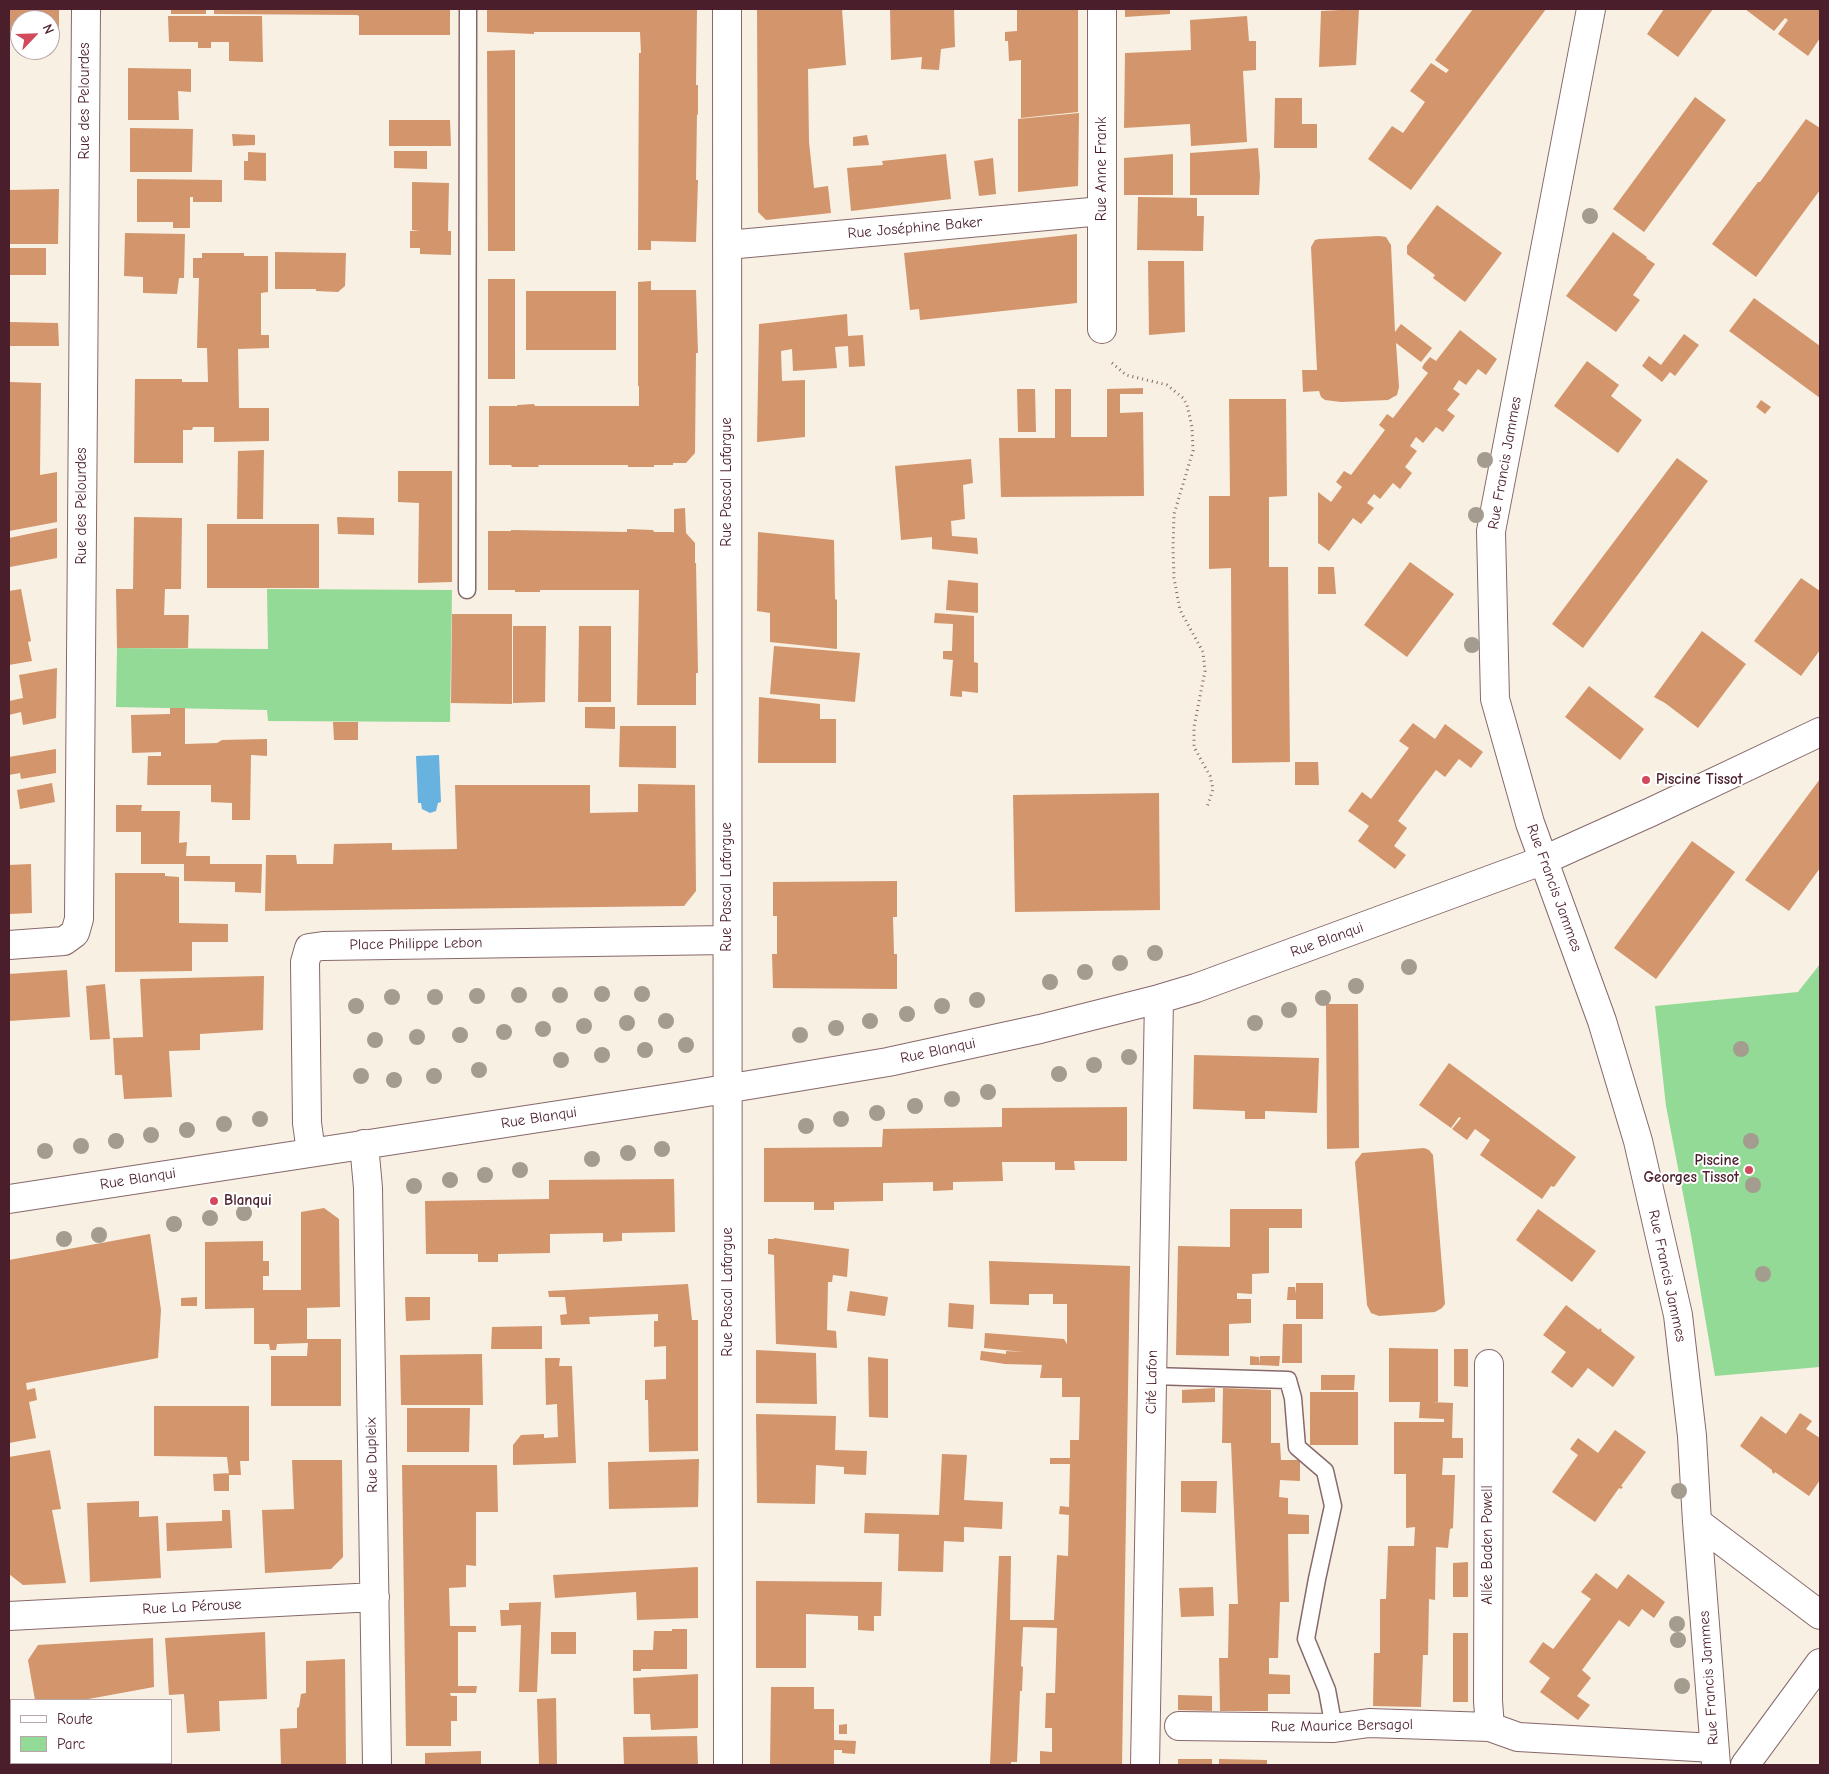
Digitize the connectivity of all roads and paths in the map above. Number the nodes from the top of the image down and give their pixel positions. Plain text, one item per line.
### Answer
1 (86, 9) edge
2 (468, 9) edge
3 (727, 9) edge
4 (1102, 9) edge
5 (1591, 9) edge
6 (1102, 211) junction
7 (728, 244) junction
8 (1102, 329) joint
9 (467, 590) dead end
10 (1820, 732) edge
11 (1207, 807) dead end
12 (1544, 860) junction
13 (727, 940) junction
14 (9, 945) edge
15 (1158, 999) junction
16 (728, 1088) junction
17 (364, 1144) junction
18 (311, 1152) junction
19 (9, 1199) edge
20 (1489, 1364) dead end
21 (1152, 1376) junction
22 (1697, 1522) junction
23 (375, 1597) junction
24 (1820, 1615) edge
25 (9, 1616) edge
26 (1820, 1663) edge
27 (1179, 1726) dead end
28 (1490, 1727) junction
29 (1334, 1728) junction
30 (1715, 1757) edge
31 (377, 1765) edge
32 (728, 1765) edge
33 (1145, 1765) edge
34 (1744, 1765) edge

1 - 14 street, Rue des Pelourdes
2 - 9 lane
3 - 7 street, Rue Pascal Lafargue
4 - 6 street, Rue Anne Frank
5 - 12 street, Rue Francis Jammes
6 - 7 street, Rue Joséphine Baker
6 - 8 street, Rue Anne Frank
7 - 13 street, Rue Pascal Lafargue
8 - 11 path
10 - 12 street, Rue Blanqui
12 - 15 street, Rue Blanqui
12 - 22 street, Rue Francis Jammes
13 - 16 street, Rue Pascal Lafargue
13 - 18 street, Place Philippe Lebon
15 - 16 street, Rue Blanqui
15 - 21 street, Cité Lafon
16 - 17 street, Rue Blanqui
16 - 32 street, Rue Pascal Lafargue
17 - 18 street, Rue Blanqui
17 - 23 street, Rue Dupleix
18 - 19 street, Rue Blanqui
20 - 28 street, Allée Baden Powell
21 - 29 lane
21 - 33 street, Cité Lafon
22 - 24 street
22 - 30 street, Rue Francis Jammes
23 - 25 street, Rue La Pérouse
23 - 31 street, Rue Dupleix
26 - 34 street
27 - 29 street, Rue Maurice Bersagol
28 - 29 street, Rue Maurice Bersagol
28 - 30 street, Rue Maurice Bersagol

